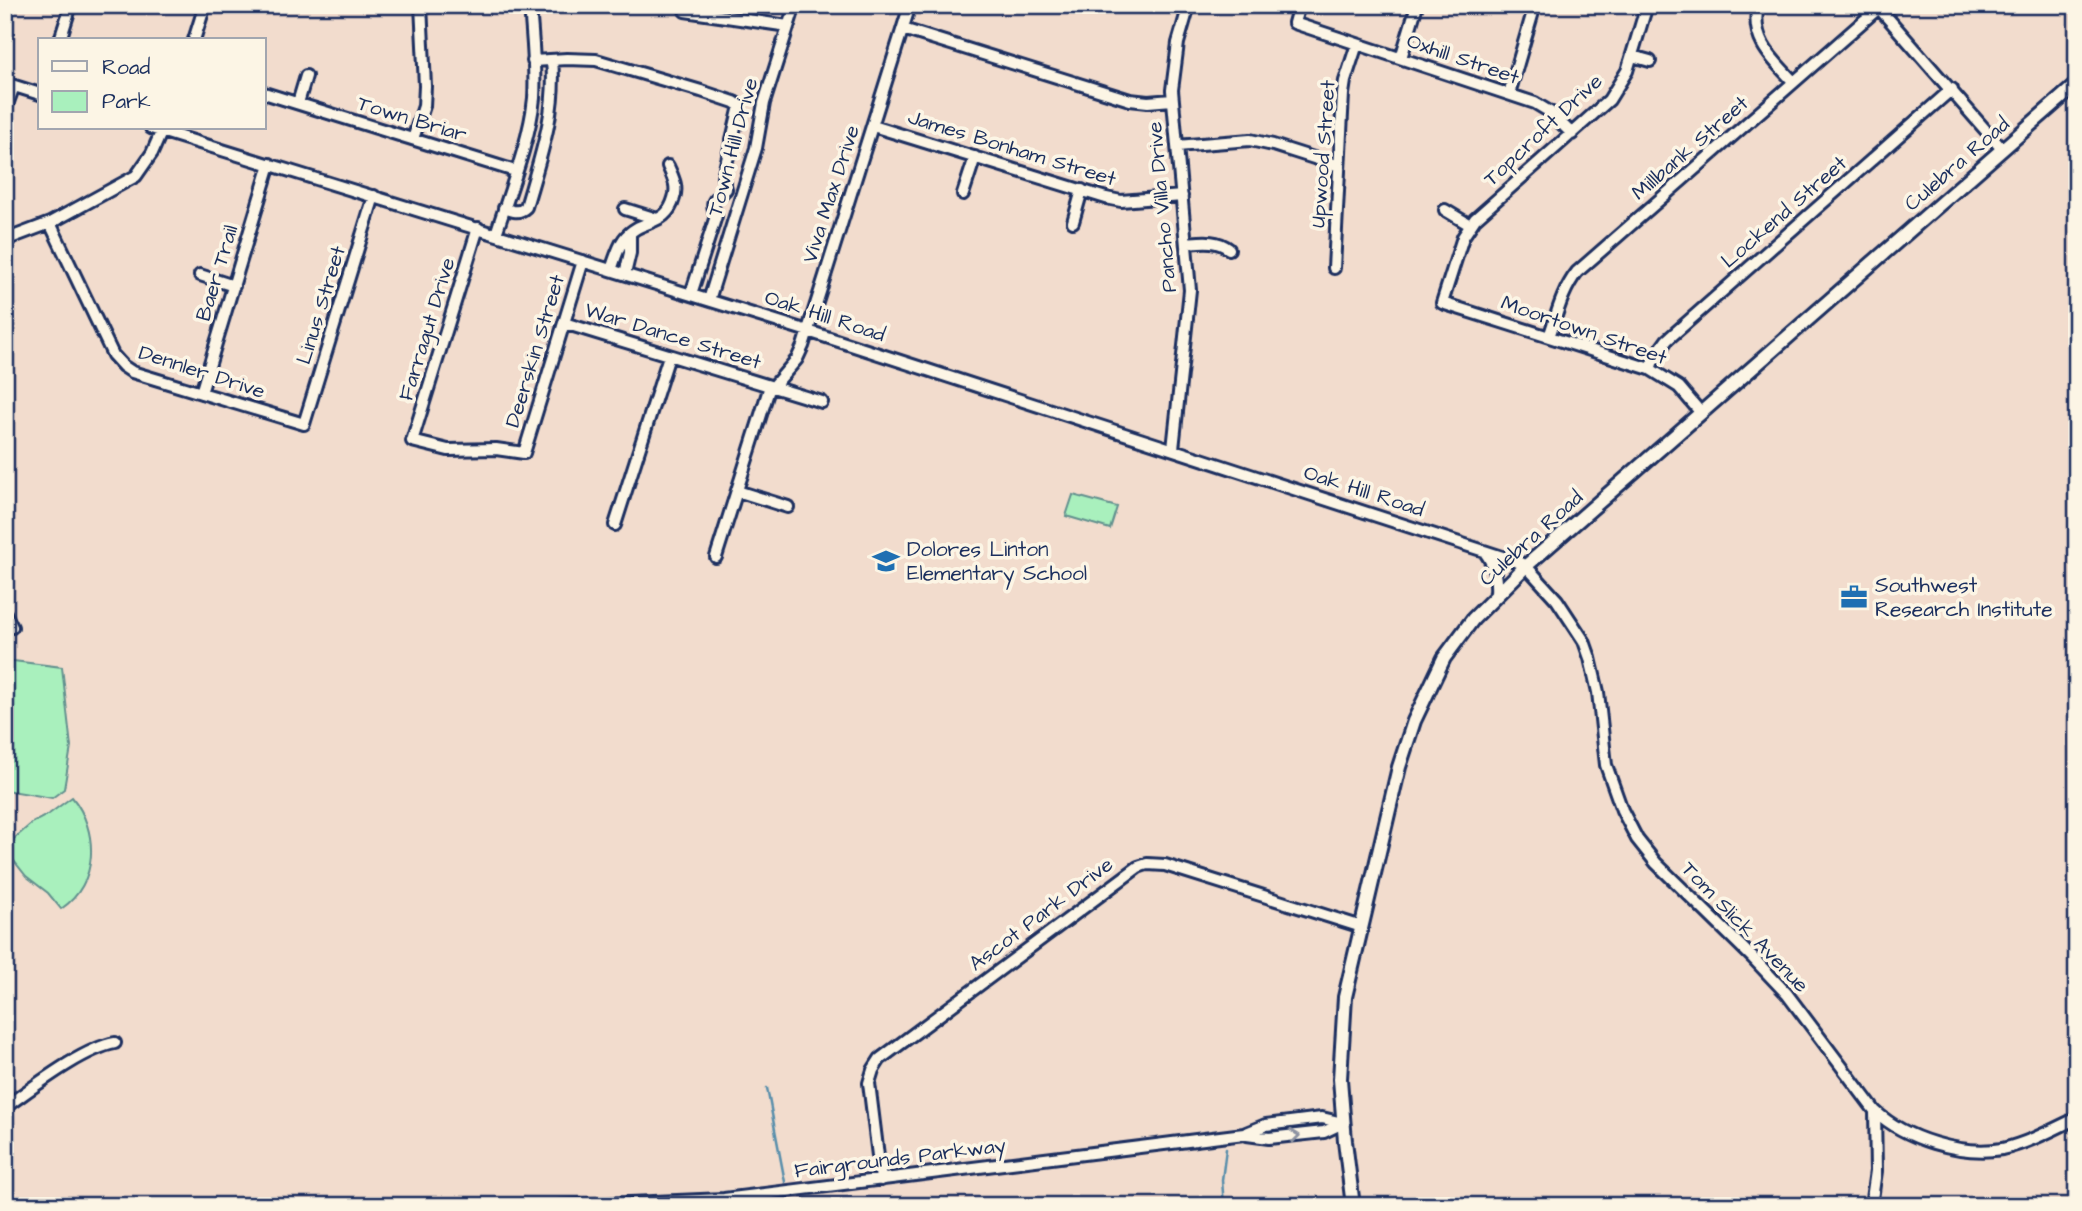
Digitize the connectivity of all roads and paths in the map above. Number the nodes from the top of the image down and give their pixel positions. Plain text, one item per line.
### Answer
1 (71, 5) edge
2 (205, 5) edge
3 (421, 5) edge
4 (530, 5) edge
5 (795, 5) edge
6 (910, 5) edge
7 (1189, 5) edge
8 (1299, 5) edge
9 (1417, 5) edge
10 (1535, 5) edge
11 (1647, 5) edge
12 (1758, 5) edge
13 (1881, 7) edge
14 (685, 11) dead end
15 (788, 26) junction
16 (903, 29) junction
17 (61, 38) edge
18 (195, 38) edge
19 (1357, 44) junction
20 (1632, 56) junction
21 (1401, 58) junction
22 (552, 60) junction
23 (533, 61) junction
24 (1650, 61) dead end
25 (306, 76) dead end
26 (1794, 82) junction
27 (2077, 84) edge
28 (10, 85) edge
29 (1952, 89) junction
30 (38, 93) edge
31 (266, 94) edge
32 (1509, 94) junction
33 (1172, 100) junction
34 (298, 103) junction
35 (5, 110) edge
36 (873, 126) junction
37 (158, 130) edge
38 (161, 130) edge
39 (1572, 134) junction
40 (413, 139) junction
41 (1177, 146) junction
42 (2002, 149) junction
43 (975, 157) junction
44 (270, 164) junction
45 (668, 166) dead end
46 (1339, 166) junction
47 (515, 171) junction
48 (1082, 190) junction
49 (963, 194) dead end
50 (374, 196) junction
51 (1182, 196) junction
52 (504, 208) junction
53 (625, 209) dead end
54 (1446, 210) dead end
55 (657, 219) junction
56 (1073, 222) dead end
57 (50, 223) junction
58 (1470, 225) junction
59 (478, 228) junction
60 (630, 233) junction
61 (496, 234) junction
62 (5, 240) edge
63 (1185, 243) junction
64 (1229, 249) dead end
65 (583, 261) junction
66 (1334, 268) dead end
67 (611, 270) junction
68 (625, 274) junction
69 (200, 275) dead end
70 (234, 286) junction
71 (691, 294) junction
72 (709, 300) junction
73 (1442, 303) joint
74 (564, 323) junction
75 (808, 331) junction
76 (1549, 337) junction
77 (669, 356) junction
78 (1650, 369) junction
79 (771, 387) junction
80 (201, 393) junction
81 (822, 402) dead end
82 (1701, 413) junction
83 (304, 425) joint
84 (1173, 449) junction
85 (524, 453) joint
86 (737, 491) junction
87 (788, 507) dead end
88 (615, 525) dead end
89 (1484, 551) junction
90 (716, 557) dead end
91 (1526, 566) junction
92 (1496, 595) junction
93 (5, 613) edge
94 (12, 627) dead end
95 (1362, 927) junction
96 (115, 1043) dead end
97 (5, 1107) edge
98 (1875, 1111) junction
99 (2077, 1118) edge
100 (1343, 1123) junction
101 (881, 1180) junction
102 (560, 1206) edge
103 (1353, 1206) edge
104 (1871, 1206) edge

1 - 17 street
2 - 18 street
3 - 40 street
4 - 23 street
5 - 15 street, Town Hill Drive
6 - 16 street, Viva Max Drive
7 - 33 street, Pancho Villa Drive
8 - 19 street, Oxhill Street
9 - 21 street
10 - 32 street
11 - 20 street, Topcroft Drive
12 - 26 street
13 - 26 street, Millbank Street
13 - 29 street
14 - 15 street
15 - 72 street, Town Hill Drive
16 - 33 street
16 - 36 street, Viva Max Drive
19 - 21 street, Oxhill Street
19 - 46 street, Upwood Street
20 - 24 street
20 - 39 street, Topcroft Drive
21 - 32 street, Oxhill Street
22 - 23 street
22 - 52 street
22 - 71 street
23 - 47 street
25 - 34 street
26 - 76 street, Millbank Street
27 - 42 main road, Culebra Road
28 - 30 street
28 - 35 street
29 - 42 street
29 - 78 street, Lockend Street
31 - 34 street, Town Briar
32 - 39 street, Oxhill Street
33 - 41 street, Pancho Villa Drive
34 - 40 street, Town Briar
36 - 43 street, James Bonham Street
36 - 75 street, Viva Max Drive
37 - 57 street
38 - 44 street, Oak Hill Road
39 - 58 street, Topcroft Drive
40 - 47 street, Town Briar
41 - 46 street
41 - 51 street, Pancho Villa Drive
42 - 82 main road, Culebra Road
43 - 48 street, James Bonham Street
43 - 49 street
44 - 50 street, Oak Hill Road
44 - 70 street, Baer Trail
45 - 55 street
46 - 66 street, Upwood Street
47 - 52 street
48 - 51 street, James Bonham Street
48 - 56 street
50 - 59 street, Oak Hill Road
50 - 83 street, Linus Street
51 - 63 street, Pancho Villa Drive
52 - 61 street
53 - 55 street
54 - 58 street
55 - 60 street
57 - 62 street
57 - 80 street, Dennler Drive
58 - 73 street, Topcroft Drive
59 - 61 street, Oak Hill Road
59 - 85 street, Farragut Drive
60 - 67 street
60 - 68 street
61 - 65 street, Oak Hill Road
63 - 64 street
63 - 84 street, Pancho Villa Drive
65 - 67 street, Oak Hill Road
65 - 74 street, Deerskin Street
67 - 68 street, Oak Hill Road
68 - 71 street, Oak Hill Road
69 - 70 street
70 - 80 street, Baer Trail
71 - 72 street, Oak Hill Road
72 - 75 street, Oak Hill Road
73 - 76 street, Moortown Street
74 - 77 street, War Dance Street
74 - 85 street, Deerskin Street
75 - 79 street, Viva Max Drive
75 - 84 street, Oak Hill Road
76 - 78 street, Moortown Street
77 - 79 street, War Dance Street
77 - 88 street
78 - 82 street, Moortown Street
79 - 81 street, War Dance Street
79 - 86 street, Viva Max Drive
80 - 83 street, Dennler Drive
82 - 91 main road, Culebra Road
84 - 89 street, Oak Hill Road
86 - 87 street
86 - 90 street, Viva Max Drive
89 - 91 street, Oak Hill Road
89 - 92 street
91 - 92 main road, Culebra Road
91 - 98 street, Tom Slick Avenue
92 - 95 main road, Culebra Road
93 - 94 street
95 - 100 main road, Culebra Road
95 - 101 street, Ascot Park Drive
96 - 97 street
98 - 99 street, Tom Slick Avenue
98 - 104 street
100 - 101 street, Fairgrounds Parkway
100 - 103 main road, Culebra Road
101 - 102 street, Fairgrounds Parkway

